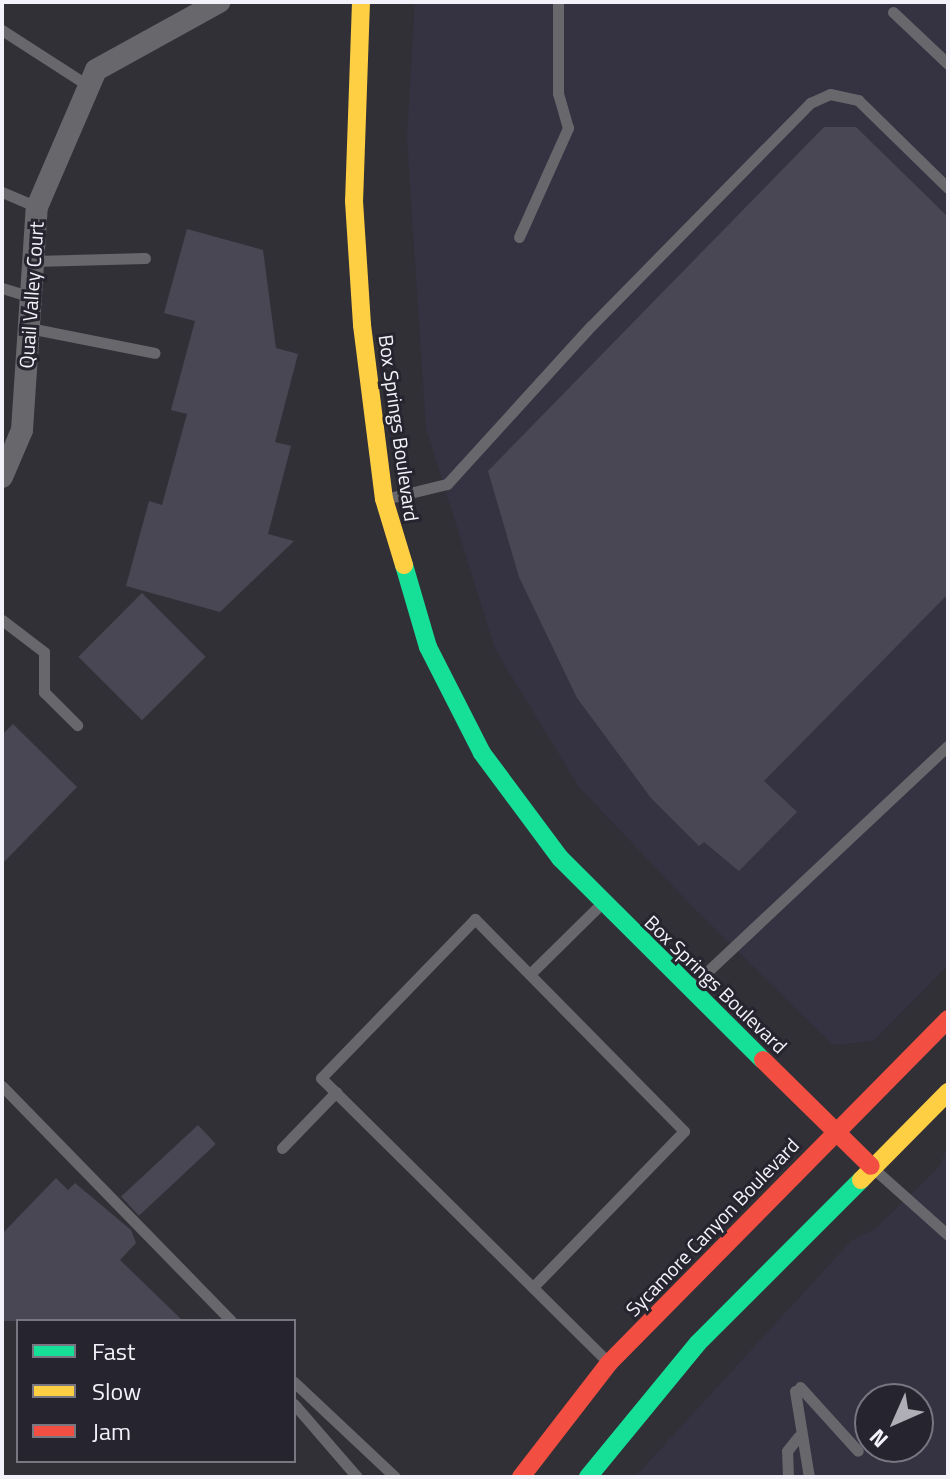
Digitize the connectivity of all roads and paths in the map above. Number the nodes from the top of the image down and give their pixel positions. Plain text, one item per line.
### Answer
1 (219, 2) edge
2 (361, 2) edge
3 (558, 2) edge
4 (189, 9) edge
5 (893, 12) dead end
6 (2, 30) edge
7 (948, 64) edge
8 (89, 86) junction
9 (948, 188) edge
10 (2, 192) edge
11 (37, 207) junction
12 (519, 237) dead end
13 (145, 258) dead end
14 (34, 261) junction
15 (2, 288) edge
16 (31, 297) junction
17 (29, 328) junction
18 (155, 353) dead end
19 (8, 445) edge
20 (2, 477) edge
21 (384, 499) junction
22 (2, 620) edge
23 (77, 725) dead end
24 (948, 746) edge
25 (602, 903) junction
26 (530, 974) junction
27 (689, 989) junction
28 (948, 1019) edge
29 (2, 1086) edge
30 (336, 1092) junction
31 (948, 1092) edge
32 (836, 1132) junction
33 (282, 1148) dead end
34 (871, 1166) junction
35 (948, 1235) edge
36 (533, 1287) junction
37 (229, 1319) edge
38 (609, 1363) junction
39 (296, 1384) edge
40 (296, 1406) edge
41 (798, 1437) junction
42 (854, 1447) edge
43 (357, 1477) edge
44 (395, 1477) edge
45 (521, 1477) edge
46 (588, 1477) edge
47 (788, 1477) edge
48 (809, 1477) edge

1 - 4 street, Quail Valley Court
2 - 21 street, Box Springs Boulevard
3 - 12 lane
4 - 8 street, Quail Valley Court
5 - 7 lane
6 - 8 lane
8 - 11 street, Quail Valley Court
9 - 21 lane
10 - 11 lane
11 - 14 street, Quail Valley Court
13 - 14 lane
14 - 16 street, Quail Valley Court
15 - 16 lane
16 - 17 street, Quail Valley Court
17 - 18 lane
17 - 19 street, Quail Valley Court
19 - 20 street, Quail Valley Court
21 - 25 street, Box Springs Boulevard
22 - 23 lane
24 - 27 lane
25 - 26 lane
25 - 27 street, Box Springs Boulevard
26 - 30 lane
26 - 36 lane
27 - 32 street, Box Springs Boulevard
28 - 32 street, Sycamore Canyon Boulevard
29 - 37 lane
30 - 33 lane
30 - 36 lane
31 - 34 street
32 - 34 street, Box Springs Boulevard
32 - 38 street, Sycamore Canyon Boulevard
34 - 35 lane
34 - 46 street
36 - 38 lane
38 - 45 street, Sycamore Canyon Boulevard
39 - 44 lane
40 - 43 lane
41 - 42 lane
41 - 47 lane
41 - 48 lane

